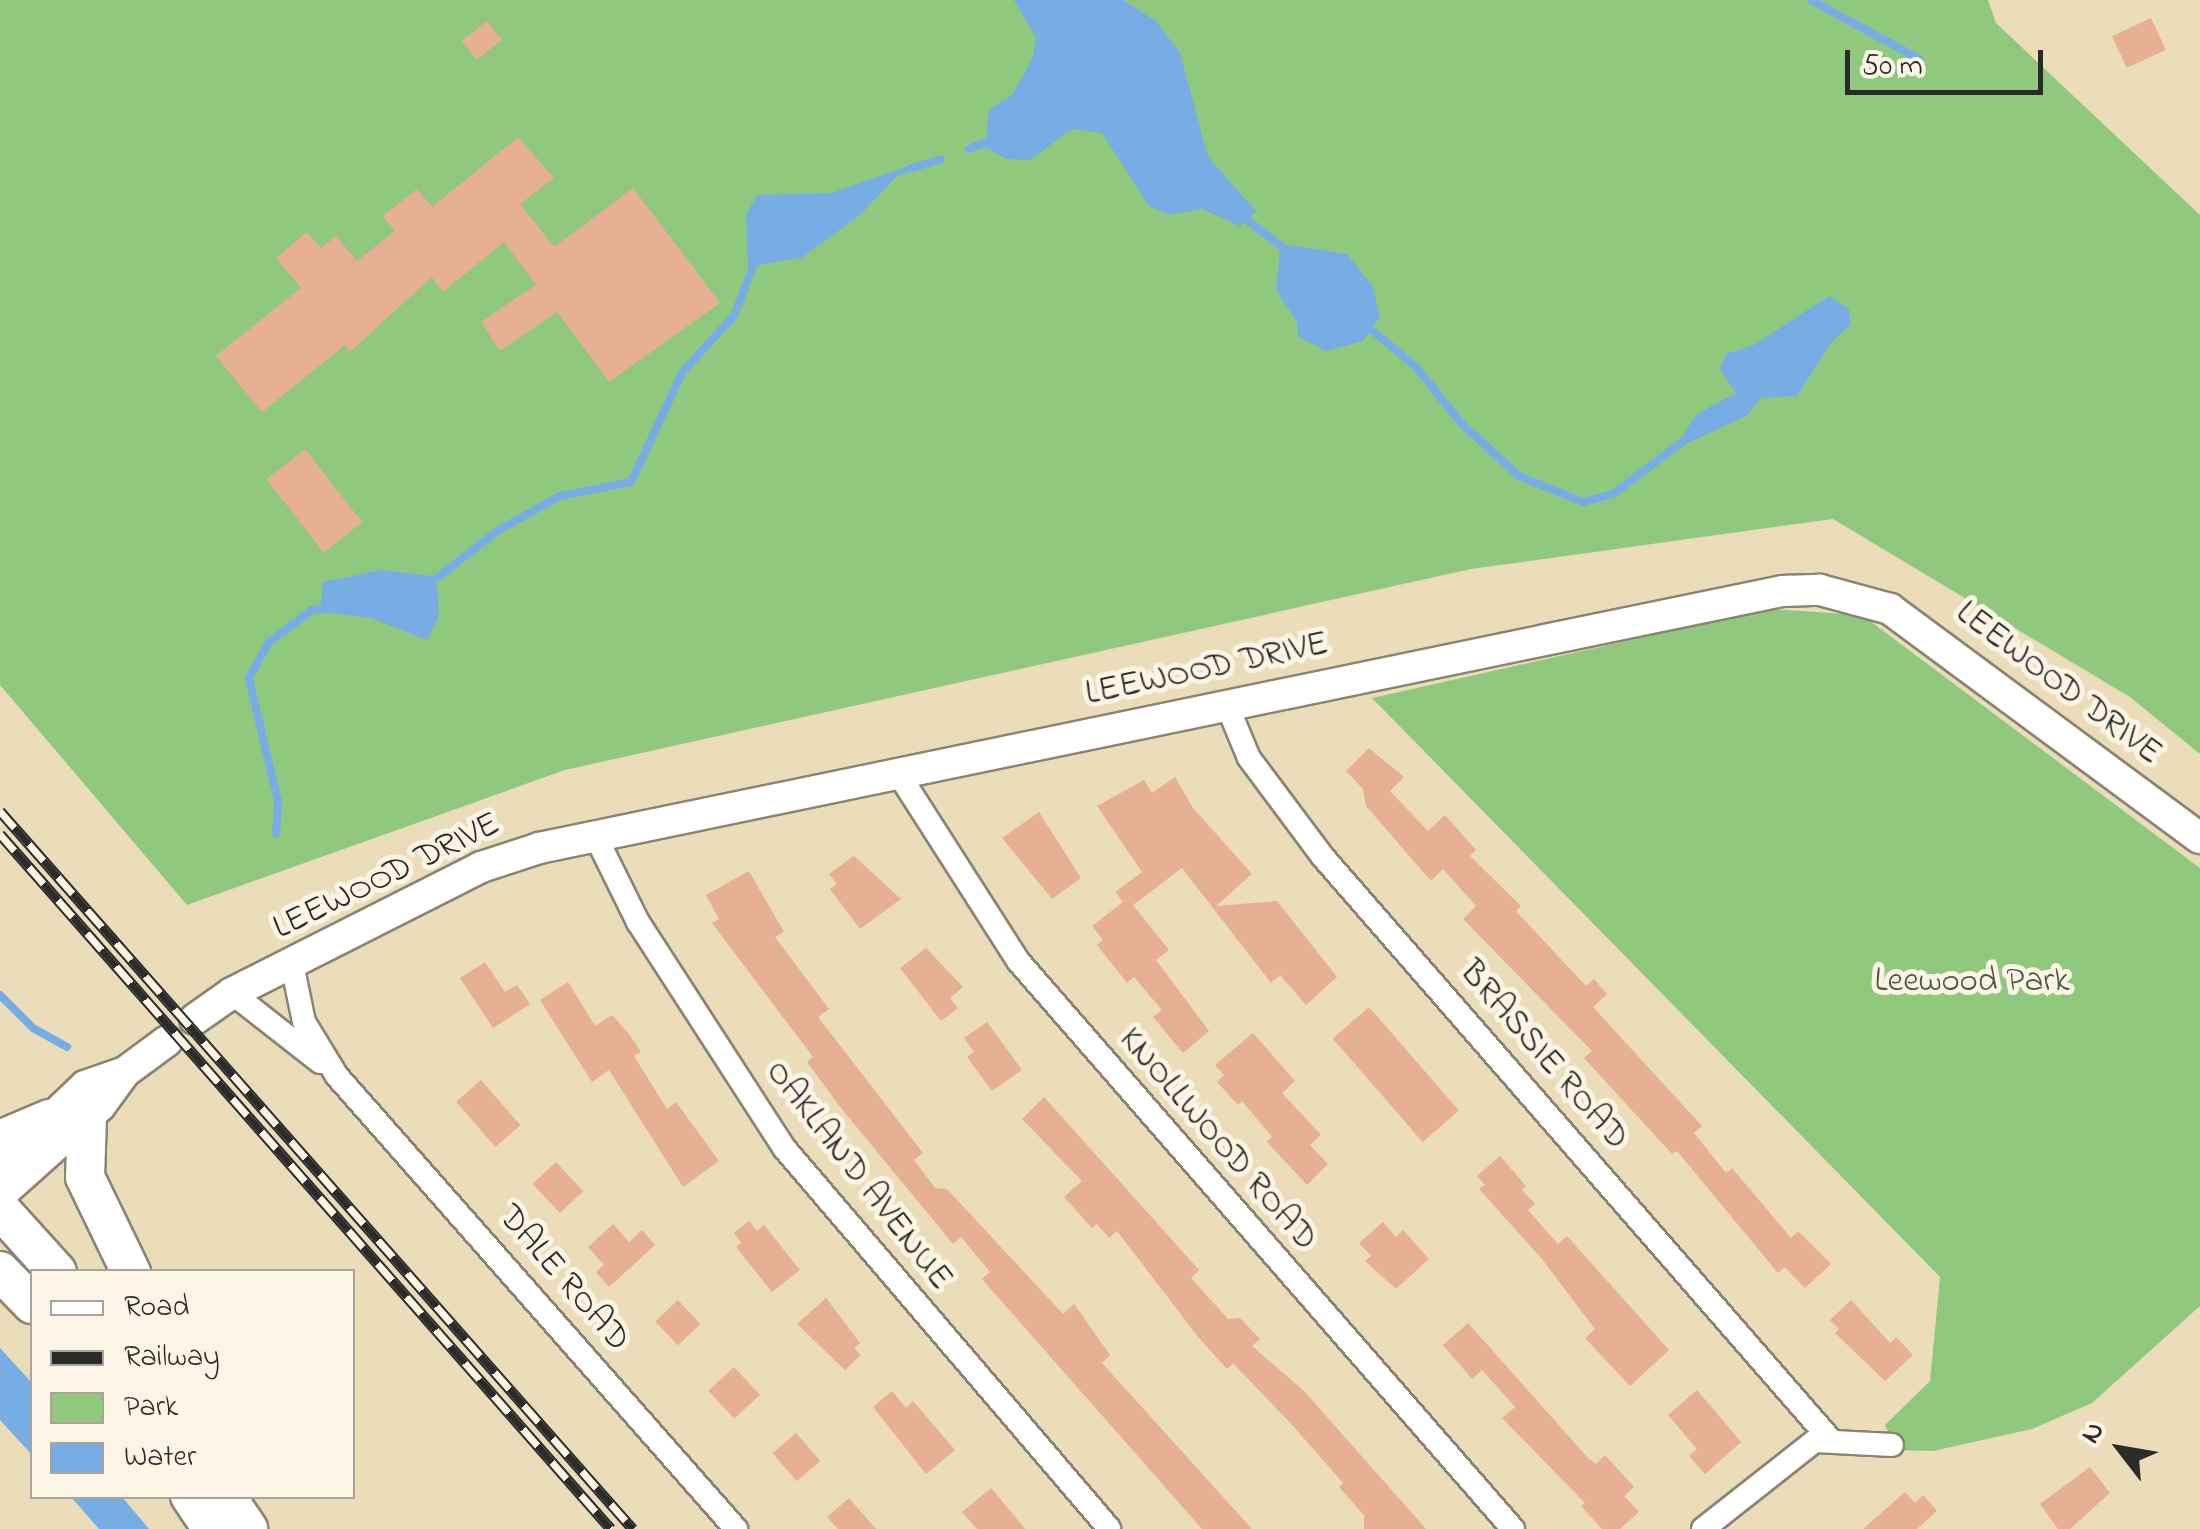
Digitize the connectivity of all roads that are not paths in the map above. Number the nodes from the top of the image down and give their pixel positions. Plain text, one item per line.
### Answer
1 (1228, 706) junction
2 (898, 773) junction
3 (595, 835) junction
4 (2200, 838) edge
5 (292, 964) junction
6 (232, 993) junction
7 (195, 1019) dead end
8 (167, 1041) dead end
9 (124, 1072) junction
10 (337, 1076) junction
11 (87, 1118) junction
12 (49, 1119) junction
13 (0, 1140) edge
14 (0, 1167) edge
15 (0, 1195) edge
16 (0, 1208) edge
17 (54, 1269) edge
18 (129, 1269) edge
19 (0, 1271) edge
20 (30, 1302) edge
21 (1828, 1437) junction
22 (1892, 1445) dead end
23 (192, 1499) edge
24 (228, 1499) edge
25 (251, 1499) edge
26 (212, 1529) edge
27 (248, 1529) edge
28 (265, 1529) edge
29 (736, 1529) edge
30 (1109, 1529) edge
31 (1513, 1529) edge
32 (1703, 1529) edge

1 - 2 street, LEEWOOD DRIVE
1 - 4 street, LEEWOOD DRIVE
1 - 21 street, BRASSIE ROAD
2 - 3 street, LEEWOOD DRIVE
2 - 31 street, KNOLLWOOD ROAD
3 - 5 street, LEEWOOD DRIVE
3 - 30 street, OAKLAND AVENUE
5 - 6 street, LEEWOOD DRIVE
5 - 10 street, DALE ROAD
6 - 7 street, LEEWOOD DRIVE
6 - 10 street, DALE ROAD
8 - 9 street
9 - 11 street
9 - 12 street
10 - 29 street, DALE ROAD
11 - 15 street
11 - 18 highway
12 - 13 highway
12 - 14 street
16 - 17 highway
19 - 20 highway
21 - 22 street
21 - 32 street
23 - 26 highway
24 - 27 highway
25 - 28 highway

